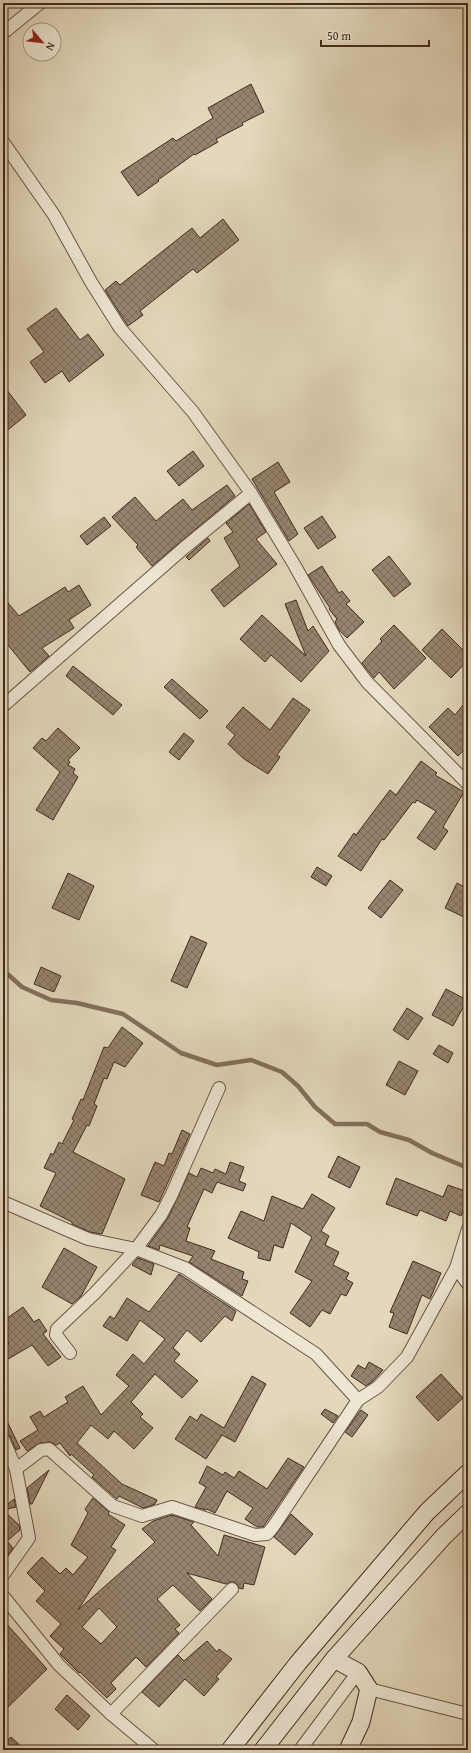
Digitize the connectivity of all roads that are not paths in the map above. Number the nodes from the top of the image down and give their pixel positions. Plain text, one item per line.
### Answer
1 (40, 3) edge
2 (3, 33) edge
3 (3, 142) edge
4 (251, 493) junction
5 (3, 706) edge
6 (468, 784) edge
7 (219, 1088) dead end
8 (3, 1202) edge
9 (468, 1230) edge
10 (136, 1249) junction
11 (456, 1268) junction
12 (468, 1284) edge
13 (70, 1353) dead end
14 (358, 1400) junction
15 (4, 1446) edge
16 (16, 1469) junction
17 (468, 1473) edge
18 (468, 1513) edge
19 (3, 1575) edge
20 (232, 1589) dead end
21 (3, 1596) edge
22 (334, 1659) junction
23 (358, 1672) junction
24 (369, 1689) junction
25 (111, 1714) junction
26 (468, 1714) edge
27 (154, 1750) edge
28 (230, 1750) edge
29 (264, 1750) edge
30 (300, 1750) edge
31 (348, 1750) edge

1 - 2 street
3 - 4 street
4 - 5 street
4 - 6 street
7 - 10 street
8 - 10 street
9 - 11 street
10 - 13 street
10 - 14 street
11 - 12 street
11 - 14 street
14 - 16 street
15 - 16 street
16 - 19 street
17 - 28 main road
18 - 22 main road
20 - 25 street
21 - 25 street
22 - 23 main road
22 - 29 main road
23 - 24 main road
23 - 30 street
24 - 26 street
24 - 31 main road
25 - 27 street

